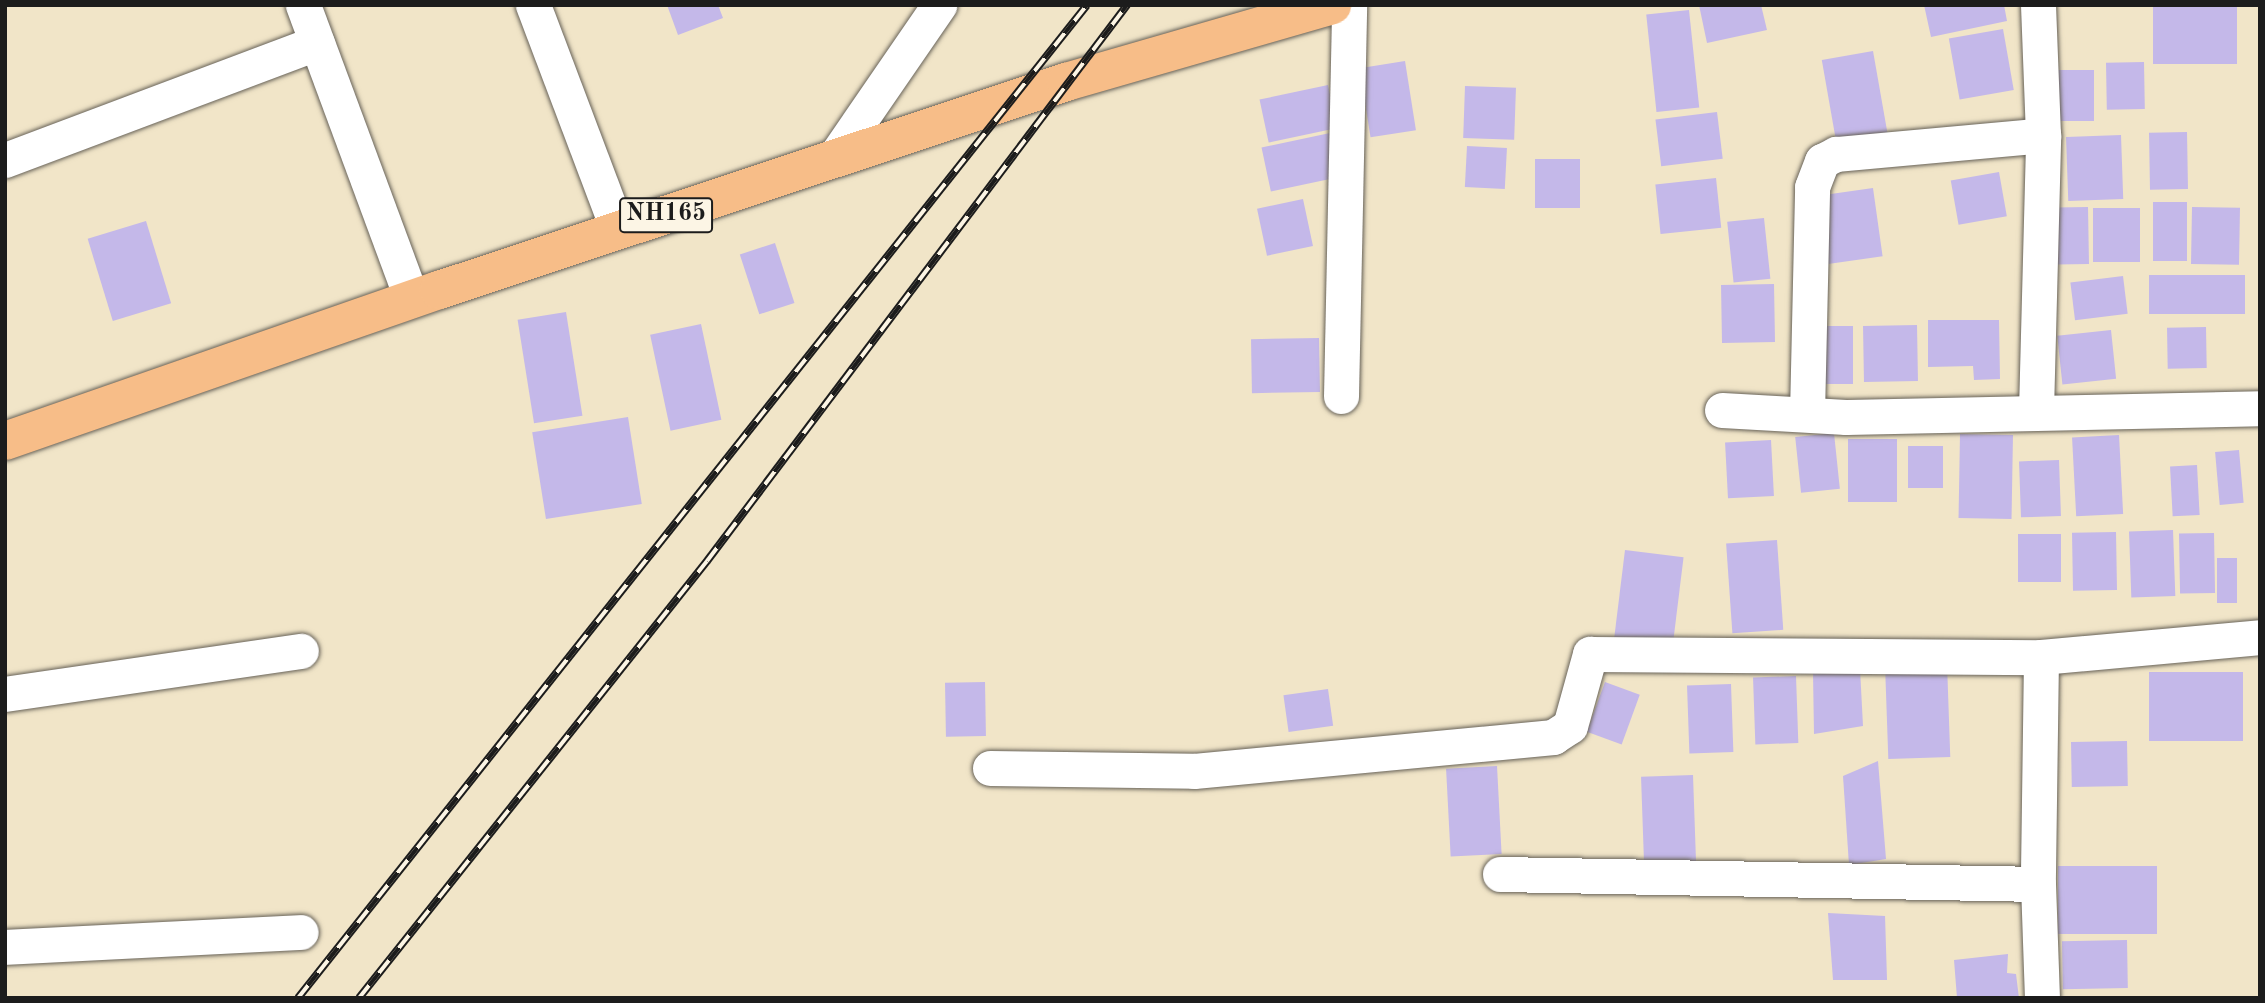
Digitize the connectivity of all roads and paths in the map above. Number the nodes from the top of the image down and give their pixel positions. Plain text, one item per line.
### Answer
1 (303, 5) edge
2 (533, 5) edge
3 (939, 5) edge
4 (1332, 5) edge
5 (1349, 5) edge
6 (2038, 5) edge
7 (317, 43) junction
8 (2043, 135) junction
9 (834, 158) junction
10 (5, 160) edge
11 (618, 230) junction
12 (412, 299) junction
13 (1341, 396) dead end
14 (2260, 408) edge
15 (1722, 410) dead end
16 (2036, 411) junction
17 (1807, 414) junction
18 (5, 441) edge
19 (2260, 637) edge
20 (301, 651) dead end
21 (2040, 657) junction
22 (5, 694) edge
23 (990, 768) dead end
24 (1500, 874) dead end
25 (2038, 884) junction
26 (301, 932) dead end
27 (5, 947) edge
28 (2042, 998) edge

1 - 7 street
2 - 11 street
3 - 9 street
4 - 9 highway, NH165
5 - 13 street
6 - 8 street
7 - 10 street
7 - 12 street
8 - 16 street
8 - 17 street
9 - 11 highway, NH165
11 - 12 highway, NH165
12 - 18 highway, NH165
14 - 16 street
15 - 17 street
16 - 17 street
19 - 21 street
20 - 22 street
21 - 23 street
21 - 25 street
24 - 25 street
25 - 28 street
26 - 27 street

